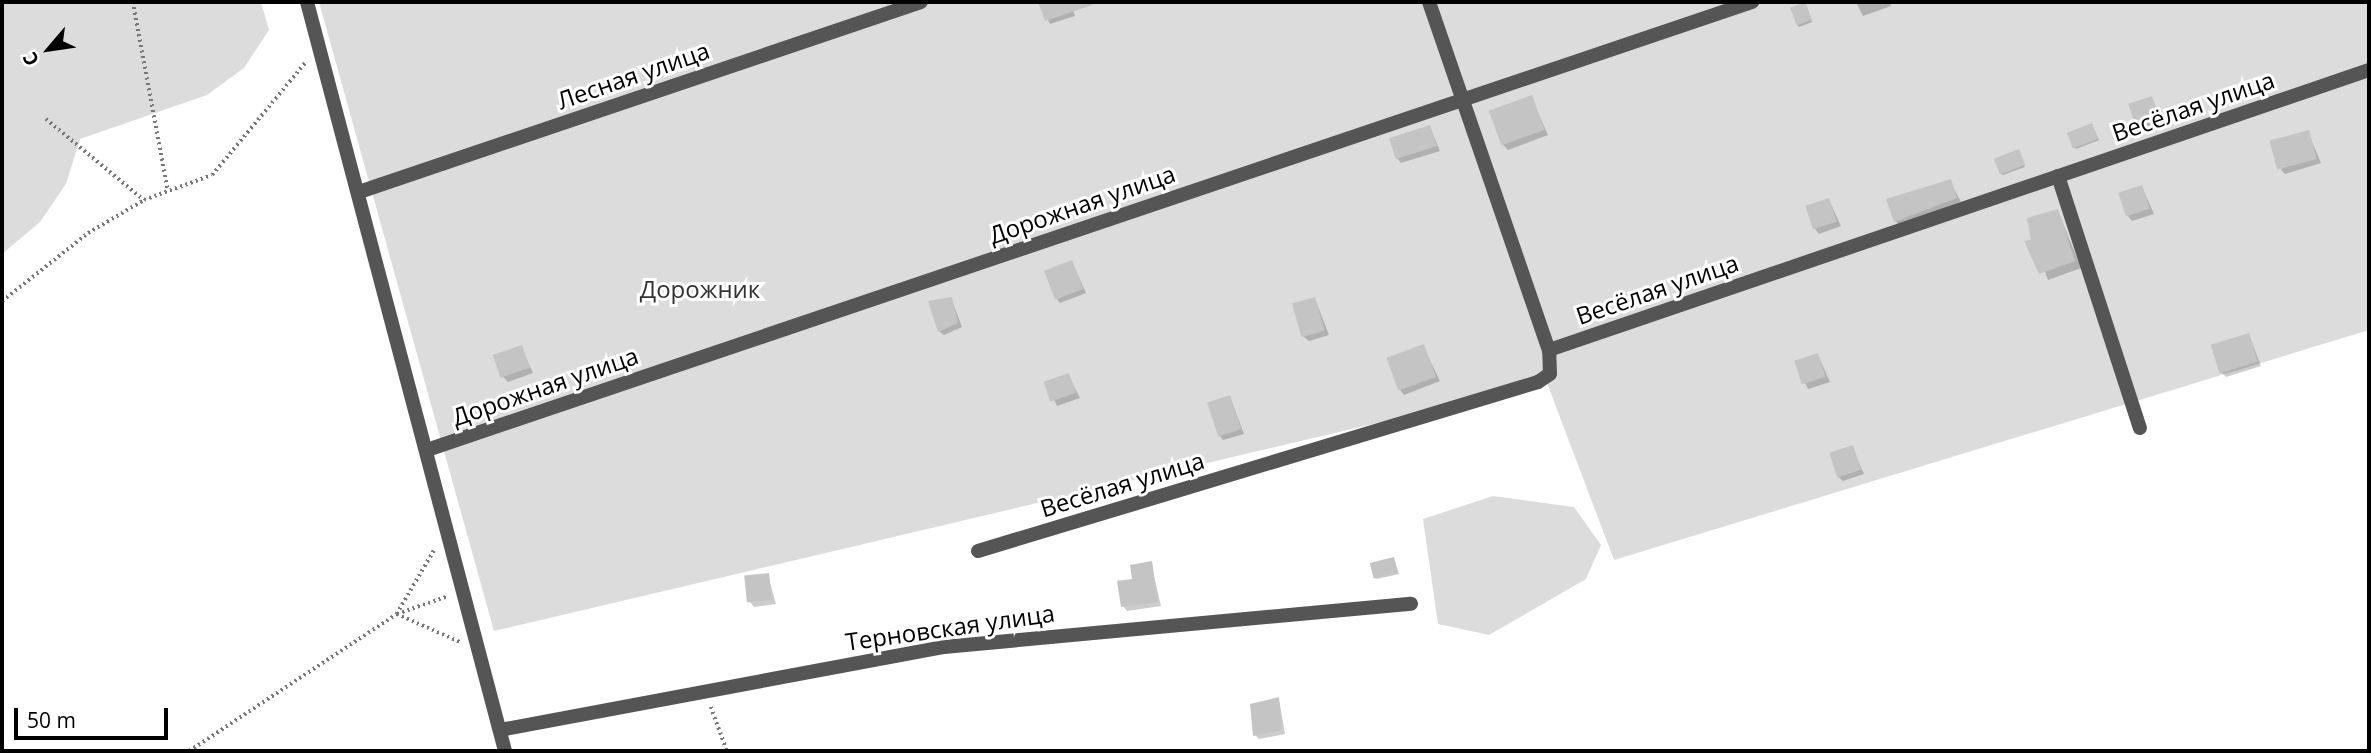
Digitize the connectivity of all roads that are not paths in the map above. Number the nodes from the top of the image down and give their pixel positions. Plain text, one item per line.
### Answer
1 (307, 2) edge
2 (921, 2) edge
3 (1429, 2) edge
4 (1752, 2) edge
5 (2369, 70) edge
6 (1462, 100) junction
7 (2059, 176) junction
8 (359, 192) junction
9 (1549, 350) junction
10 (2140, 428) dead end
11 (427, 450) junction
12 (978, 551) dead end
13 (1411, 604) dead end
14 (500, 730) junction
15 (505, 751) edge

1 - 8 street
2 - 8 street, Лесная улица
3 - 6 street
4 - 6 street, Дорожная улица
5 - 7 street, Весёлая улица
6 - 9 street
6 - 11 street, Дорожная улица
7 - 9 street, Весёлая улица
7 - 10 street
8 - 11 street
9 - 12 street, Весёлая улица
11 - 14 street
13 - 14 street, Терновская улица
14 - 15 street

